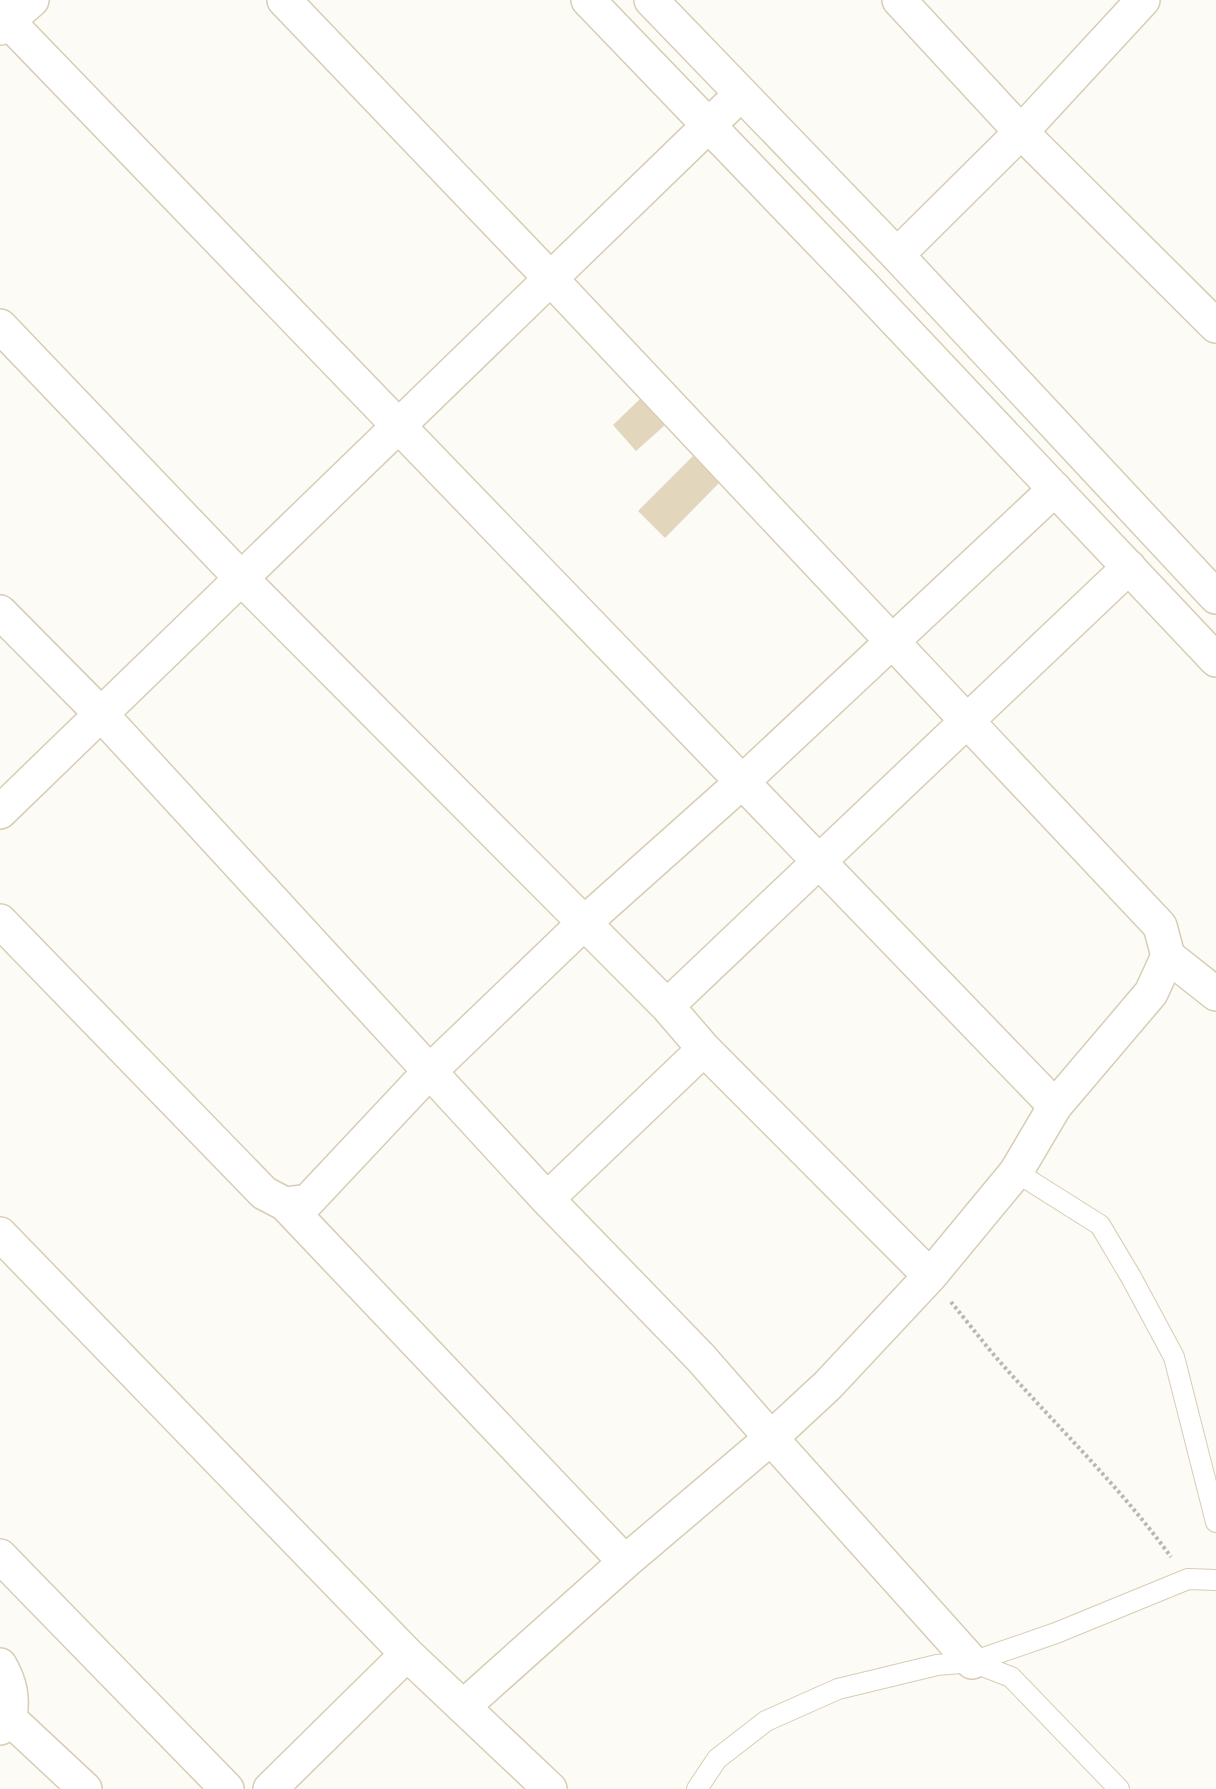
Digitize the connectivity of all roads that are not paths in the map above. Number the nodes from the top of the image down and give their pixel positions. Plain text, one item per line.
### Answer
1 (284, 0) edge
2 (588, 0) edge
3 (651, 0) edge
4 (899, 0) edge
5 (1143, 0) edge
6 (10, 15) edge
7 (741, 93) junction
8 (709, 125) junction
9 (1022, 132) junction
10 (897, 255) junction
11 (550, 278) junction
12 (0, 326) edge
13 (1216, 326) edge
14 (398, 426) junction
15 (1055, 489) junction
16 (1129, 567) junction
17 (241, 578) junction
18 (1216, 597) edge
19 (0, 612) edge
20 (892, 641) junction
21 (1216, 660) edge
22 (101, 714) junction
23 (968, 722) junction
24 (742, 782) junction
25 (0, 812) edge
26 (820, 861) junction
27 (0, 921) edge
28 (584, 923) junction
29 (1168, 956) junction
30 (1216, 994) edge
31 (667, 1006) junction
32 (704, 1049) junction
33 (430, 1071) junction
34 (1055, 1106) junction
35 (1016, 1172) junction
36 (547, 1199) junction
37 (285, 1204) junction
38 (0, 1234) edge
39 (930, 1276) junction
40 (771, 1437) junction
41 (1216, 1522) edge
42 (0, 1556) edge
43 (625, 1562) junction
44 (1216, 1580) edge
45 (407, 1654) junction
46 (972, 1662) junction
47 (0, 1665) edge
48 (463, 1707) junction
49 (5, 1724) edge
50 (85, 1789) edge
51 (227, 1789) edge
52 (270, 1789) edge
53 (550, 1789) edge
54 (697, 1789) edge
55 (1119, 1789) edge

1 - 11 street
2 - 8 street
3 - 7 street
4 - 9 street
5 - 9 street
6 - 14 street
7 - 8 street
7 - 10 street
8 - 11 street
8 - 15 street
9 - 10 street
9 - 13 street
10 - 18 street
11 - 14 street
11 - 20 street
12 - 17 street
14 - 17 street
14 - 24 street
15 - 16 street
15 - 20 street
16 - 21 street
16 - 23 street
17 - 22 street
17 - 28 street
19 - 22 street
20 - 23 street
20 - 24 street
22 - 25 street
22 - 33 street
23 - 26 street
23 - 29 street
24 - 26 street
24 - 28 street
26 - 31 street
26 - 34 street
27 - 37 street
28 - 31 street
28 - 33 street
29 - 30 street
29 - 34 street
31 - 32 street
32 - 36 street
32 - 39 street
33 - 36 street
33 - 37 street
34 - 35 street
35 - 39 street
35 - 41 lane
36 - 40 street
37 - 43 street
38 - 45 street
39 - 40 street
40 - 43 street
40 - 46 street
42 - 51 street
43 - 48 street
44 - 46 lane
45 - 48 street
45 - 52 street
46 - 54 lane
46 - 55 lane
47 - 49 street
48 - 53 street
49 - 50 street

